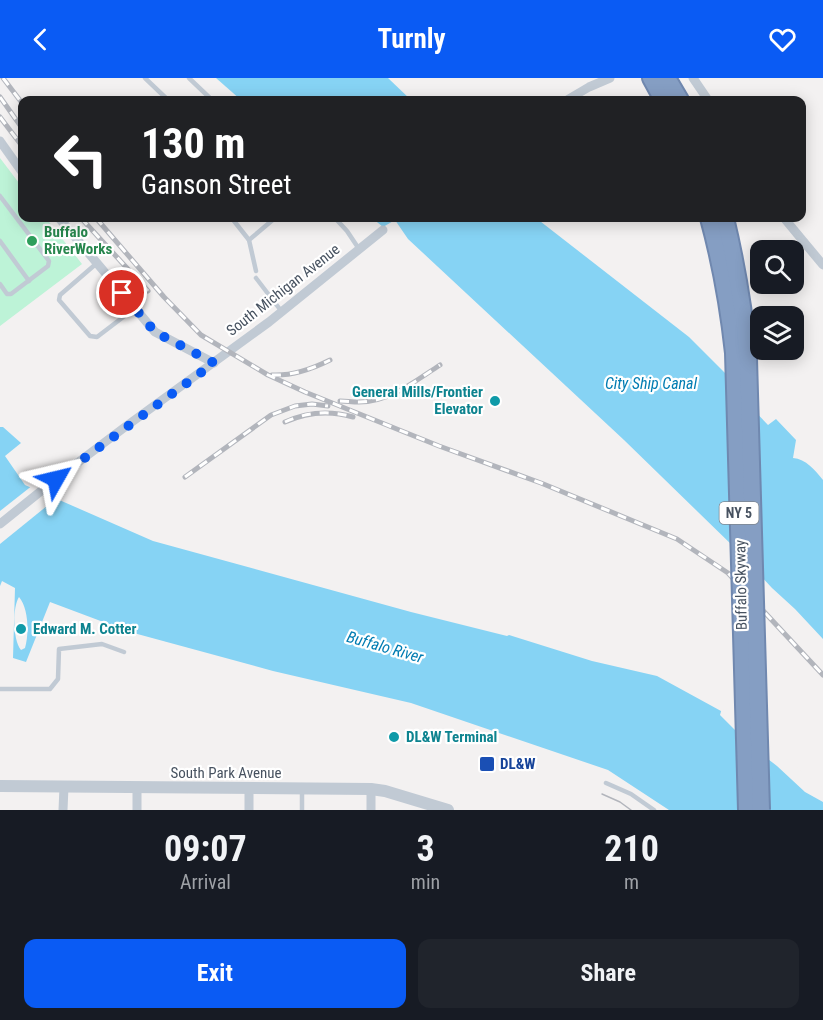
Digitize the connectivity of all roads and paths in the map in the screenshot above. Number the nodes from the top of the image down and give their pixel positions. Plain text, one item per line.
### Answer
1 (145, 78) edge
2 (189, 78) edge
3 (610, 78) edge
4 (651, 78) edge
5 (667, 78) edge
6 (693, 78) edge
7 (164, 96) edge
8 (208, 96) edge
9 (574, 96) edge
10 (661, 96) edge
11 (678, 96) edge
12 (705, 96) edge
13 (2, 146) edge
14 (18, 167) edge
15 (0, 196) edge
16 (18, 220) edge
17 (20, 222) edge
18 (62, 222) edge
19 (235, 222) edge
20 (269, 222) edge
21 (339, 222) edge
22 (711, 222) edge
23 (725, 222) edge
24 (787, 222) edge
25 (383, 230) dead end
26 (249, 240) junction
27 (0, 241) edge
28 (359, 249) junction
29 (97, 263) junction
30 (823, 265) edge
31 (256, 271) dead end
32 (256, 278) dead end
33 (29, 281) junction
34 (0, 284) edge
35 (135, 308) junction
36 (282, 312) junction
37 (214, 363) junction
38 (0, 524) edge
39 (124, 652) dead end
40 (0, 689) edge
41 (606, 783) dead end
42 (0, 786) edge
43 (64, 787) junction
44 (137, 787) junction
45 (249, 788) junction
46 (302, 789) junction
47 (371, 789) junction
48 (63, 810) edge
49 (137, 810) edge
50 (249, 810) edge
51 (302, 810) edge
52 (371, 810) edge
53 (448, 810) edge
54 (654, 810) edge
55 (747, 810) edge
56 (760, 810) edge

1 - 7 lane
2 - 8 lane
3 - 9 street
4 - 10 highway
5 - 11 highway
6 - 12 street
13 - 14 street
15 - 16 lane
17 - 33 lane
18 - 29 street
19 - 26 lane
20 - 26 lane
21 - 28 lane
22 - 55 highway, Buffalo Skyway / NY 5, bridge
23 - 56 highway, Buffalo Skyway / NY 5, bridge
24 - 30 street
25 - 28 street, South Michigan Avenue
26 - 31 lane
27 - 33 lane
28 - 36 street, South Michigan Avenue
29 - 35 street
29 - 35 lane
32 - 36 lane
33 - 34 lane
35 - 37 street
36 - 37 street, South Michigan Avenue
37 - 38 street, South Michigan Avenue
39 - 40 lane
41 - 54 lane
42 - 43 street, South Park Avenue
43 - 44 street, South Park Avenue
43 - 48 street
44 - 45 street, South Park Avenue
44 - 49 street
45 - 46 street, South Park Avenue
45 - 50 street
46 - 47 street, South Park Avenue
46 - 51 lane
47 - 52 street
47 - 53 street, South Park Avenue

